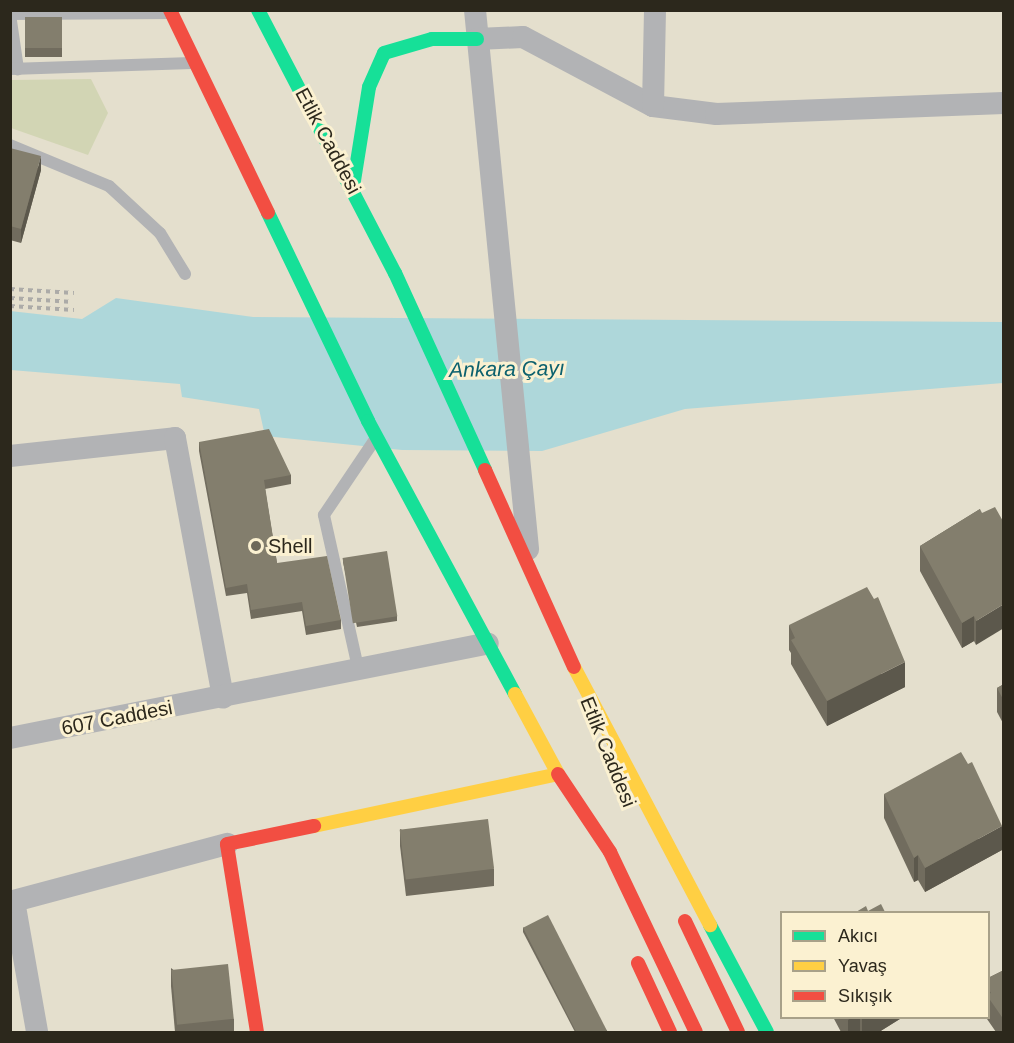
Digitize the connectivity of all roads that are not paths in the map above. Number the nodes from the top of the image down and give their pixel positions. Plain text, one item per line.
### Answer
1 (258, 10) edge
2 (475, 10) edge
3 (655, 10) edge
4 (171, 12) edge
5 (10, 14) edge
6 (477, 39) junction
7 (196, 62) junction
8 (14, 69) edge
9 (1004, 103) edge
10 (653, 106) junction
11 (10, 145) edge
12 (353, 188) junction
13 (185, 274) dead end
14 (377, 438) junction
15 (10, 456) edge
16 (531, 573) junction
17 (488, 643) junction
18 (574, 667) junction
19 (359, 672) junction
20 (223, 698) junction
21 (10, 738) edge
22 (558, 774) junction
23 (638, 823) dead end
24 (582, 841) dead end
25 (228, 844) junction
26 (12, 901) edge
27 (678, 907) dead end
28 (631, 947) dead end
29 (37, 1032) edge
30 (257, 1032) edge
31 (670, 1032) edge
32 (696, 1032) edge
33 (738, 1032) edge
34 (767, 1032) edge

1 - 12 main road, Etlik Caddesi
2 - 6 street
3 - 10 street
4 - 5 lane
4 - 7 main road
5 - 8 lane
6 - 10 street
6 - 12 main road
6 - 16 street
7 - 8 lane
7 - 14 main road
9 - 10 street
11 - 13 lane
12 - 16 main road, Etlik Caddesi
14 - 17 main road
14 - 19 lane
15 - 20 street
16 - 18 main road, Etlik Caddesi
17 - 19 street, 607 Caddesi
17 - 22 main road
18 - 23 main road, Etlik Caddesi
18 - 34 main road
19 - 20 street, 607 Caddesi
20 - 21 street, 607 Caddesi
22 - 24 main road
22 - 25 main road
22 - 32 main road
25 - 26 street
25 - 30 main road
26 - 29 street
27 - 33 main road
28 - 31 main road

